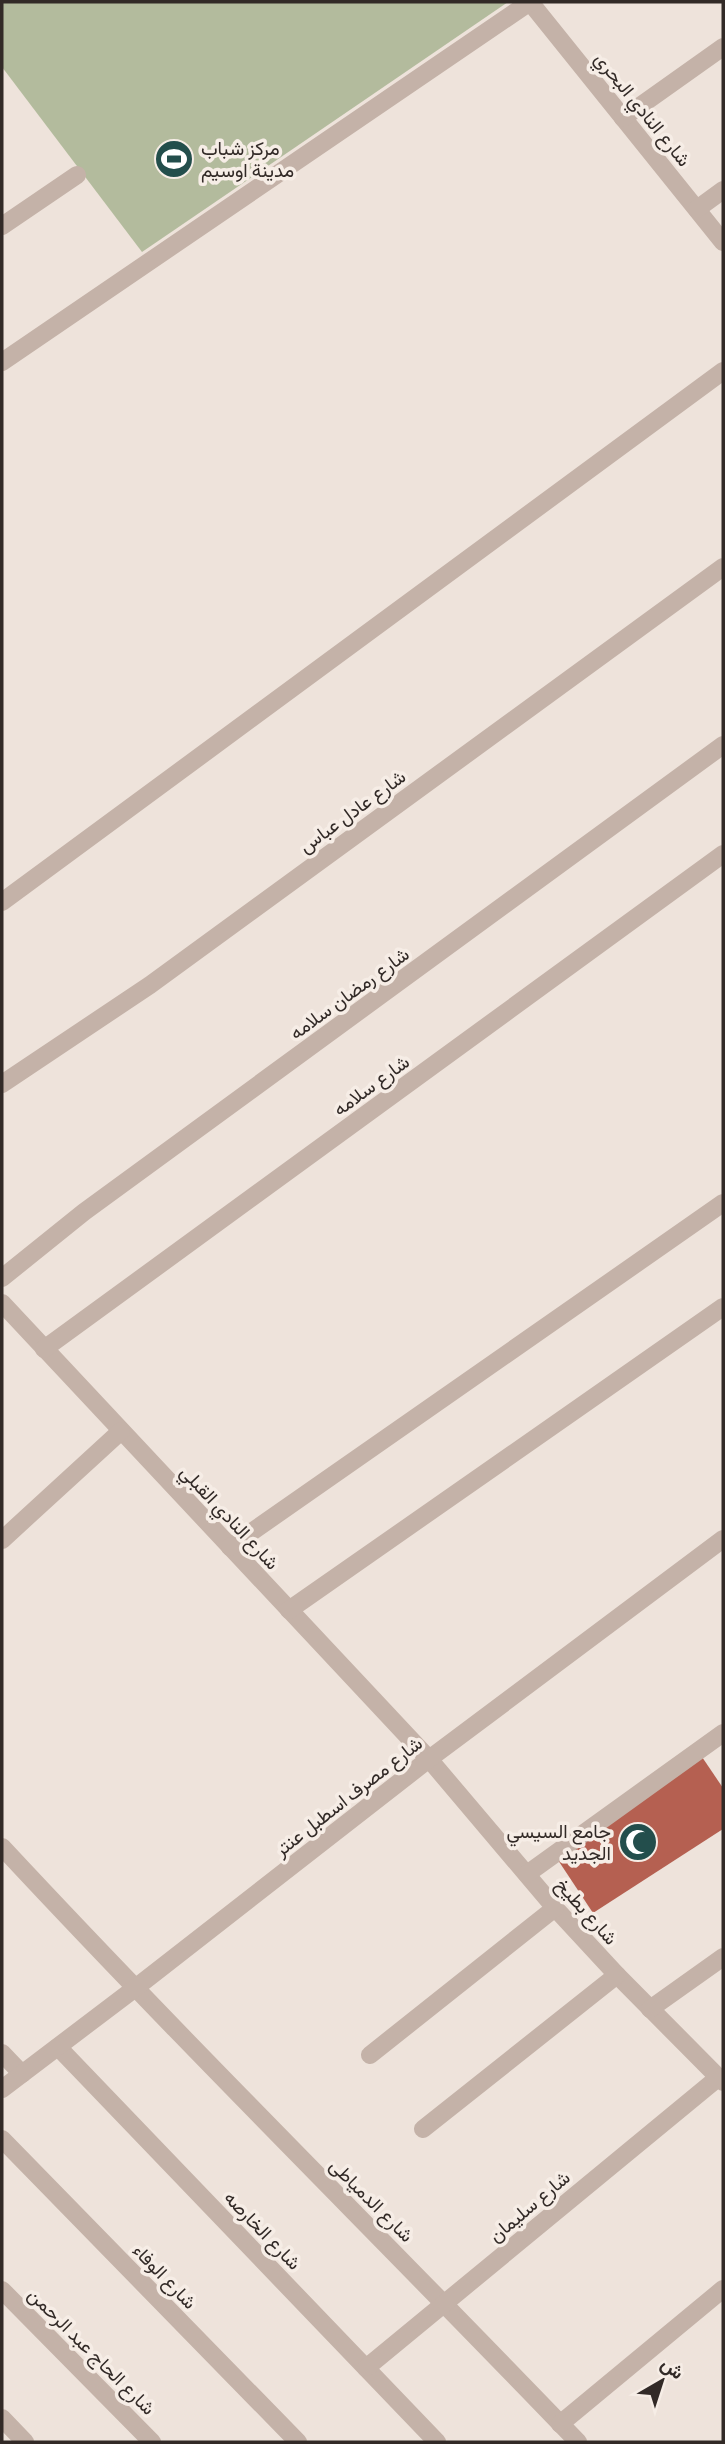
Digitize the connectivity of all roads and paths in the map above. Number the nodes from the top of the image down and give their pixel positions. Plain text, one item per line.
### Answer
1 (530, 2) edge
2 (723, 47) edge
3 (622, 118) junction
4 (78, 175) dead end
5 (723, 190) edge
6 (696, 209) junction
7 (2, 226) edge
8 (723, 242) edge
9 (2, 362) edge
10 (723, 371) edge
11 (723, 567) edge
12 (723, 745) edge
13 (723, 854) edge
14 (2, 902) edge
15 (2, 1084) edge
16 (723, 1203) edge
17 (2, 1278) edge
18 (2, 1303) edge
19 (723, 1307) edge
20 (44, 1349) junction
21 (121, 1431) junction
22 (723, 1539) edge
23 (2, 1541) edge
24 (230, 1547) junction
25 (289, 1610) junction
26 (723, 1733) edge
27 (429, 1759) junction
28 (2, 1847) edge
29 (527, 1874) junction
30 (555, 1908) junction
31 (723, 1957) edge
32 (617, 1975) junction
33 (134, 1989) junction
34 (650, 2009) junction
35 (58, 2047) junction
36 (2, 2053) edge
37 (370, 2055) dead end
38 (22, 2074) junction
39 (721, 2079) edge
40 (2, 2089) edge
41 (423, 2129) dead end
42 (2, 2139) edge
43 (723, 2289) edge
44 (2, 2290) edge
45 (445, 2303) junction
46 (366, 2368) junction
47 (2, 2418) edge
48 (560, 2424) junction
49 (25, 2442) edge
50 (152, 2442) edge
51 (299, 2442) edge
52 (437, 2442) edge
53 (578, 2442) edge

1 - 3 street, شارع النادي البحري
1 - 9 street
2 - 3 street
3 - 6 street, شارع النادي البحري
4 - 7 street
5 - 6 street
6 - 8 street, شارع النادي البحري
10 - 14 street
11 - 15 street, شارع عادل عباس
12 - 17 street, شارع رمضان سلامه
13 - 20 street, شارع سلامه
16 - 24 street
18 - 20 street, شارع النادي القبلي
19 - 25 street
20 - 21 street, شارع النادي القبلي
21 - 23 street
21 - 24 street, شارع النادي القبلي
22 - 27 street, شارع مصرف اسطبل عنتر
24 - 25 street, شارع النادي القبلي
25 - 27 street, شارع النادي القبلي
26 - 29 street
27 - 29 street, شارع بطيخ
27 - 33 street, شارع مصرف اسطبل عنتر
28 - 33 street, شارع الدمياطى
29 - 30 street, شارع بطيخ
30 - 32 street, شارع بطيخ
30 - 37 street
31 - 34 street
32 - 34 street, شارع بطيخ
32 - 41 street
33 - 35 street, شارع مصرف اسطبل عنتر
33 - 45 street, شارع الدمياطى
34 - 39 street, شارع بطيخ
35 - 38 street, شارع مصرف اسطبل عنتر
35 - 46 street, شارع الخارصه
36 - 38 street
38 - 40 street, شارع مصرف اسطبل عنتر
39 - 45 street, شارع سليمان
42 - 51 street, شارع الوفاء
43 - 48 street
44 - 50 street, شارع الحاج عبد الرحمن
45 - 46 street, شارع سليمان
45 - 48 street, شارع الدمياطى
46 - 52 street, شارع الخارصه
47 - 49 street
48 - 53 street, شارع الدمياطى

